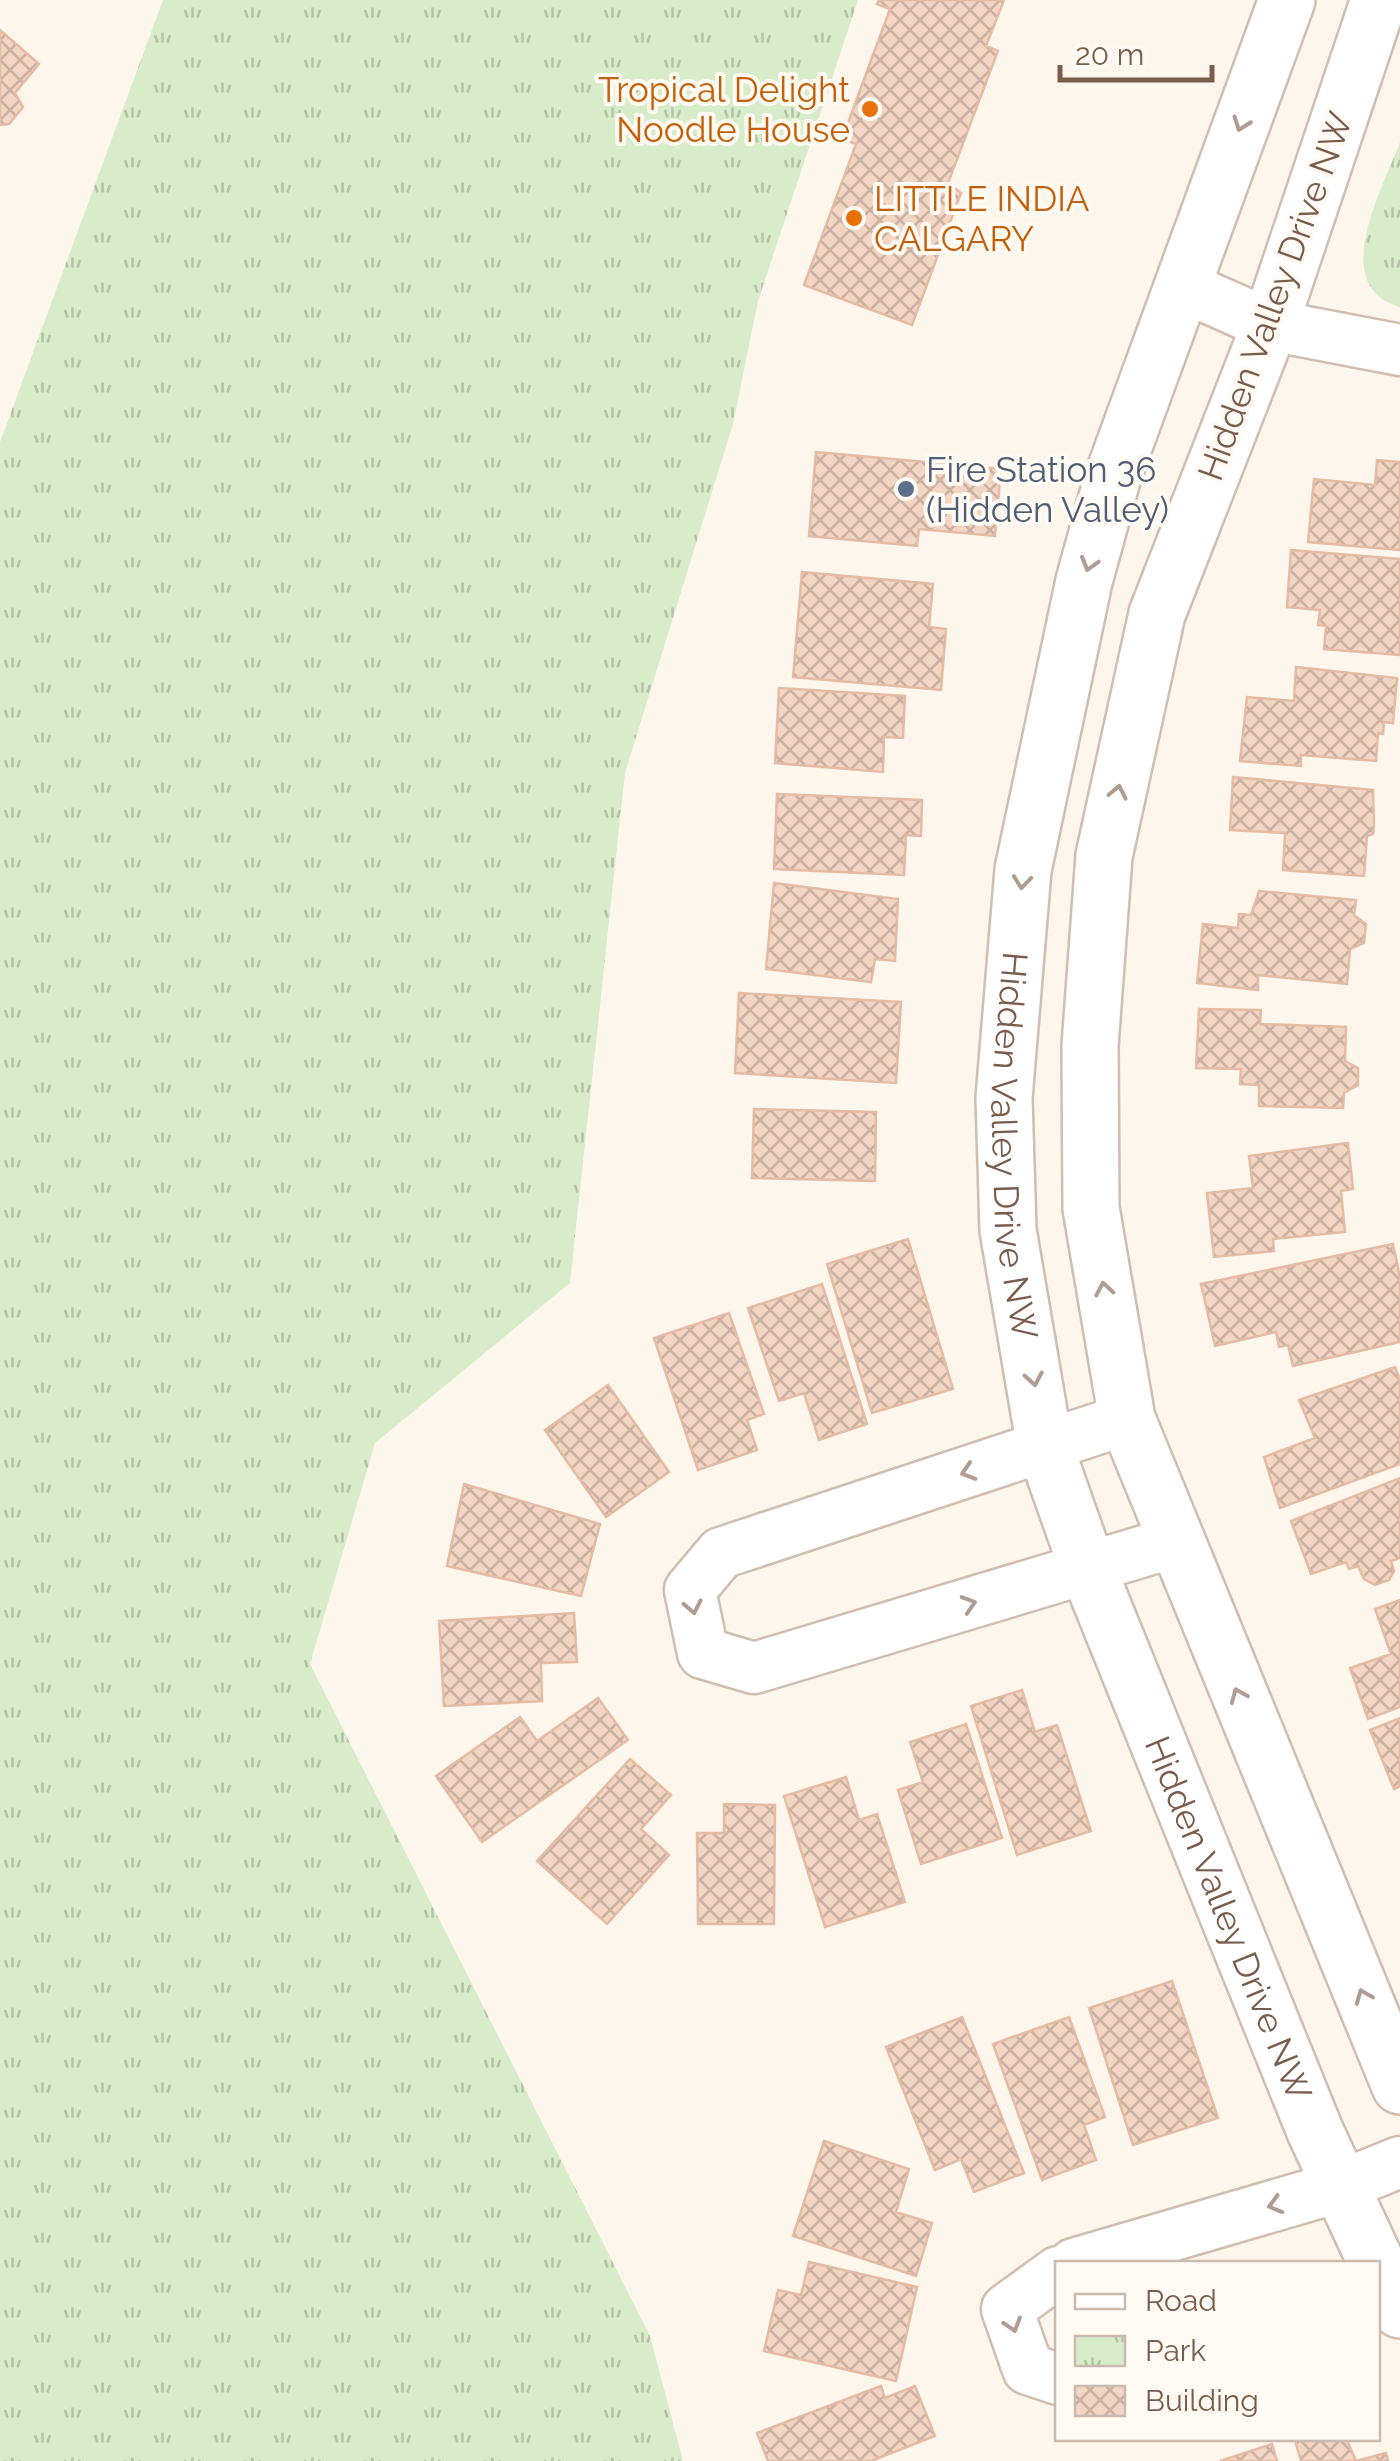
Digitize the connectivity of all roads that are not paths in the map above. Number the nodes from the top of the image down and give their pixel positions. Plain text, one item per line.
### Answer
1 (1287, 0) edge
2 (1379, 0) edge
3 (1182, 286) junction
4 (1270, 325) junction
5 (1400, 350) edge
6 (1127, 1419) junction
7 (1046, 1447) junction
8 (1174, 1542) junction
9 (1088, 1569) junction
10 (1400, 2086) edge
11 (1400, 2162) edge
12 (1338, 2187) junction
13 (1084, 2261) edge
14 (1373, 2261) edge
15 (1055, 2274) edge
16 (1055, 2378) edge

1 -> 3 street, Hidden Valley Drive NW
2 - 4 street, Hidden Valley Drive NW
3 - 4 street
3 -> 7 street, Hidden Valley Drive NW
4 - 5 street
6 -> 4 street, Hidden Valley Drive NW
6 - 7 street
6 - 8 street, Hidden Valley Drive NW
7 - 9 street, Hidden Valley Drive NW
7 -> 9 street
8 - 9 street
10 -> 8 street, Hidden Valley Drive NW
9 - 12 street, Hidden Valley Drive NW
11 - 12 street
12 -> 13 street
12 - 14 street, Hidden Valley Drive NW
15 -> 16 street

